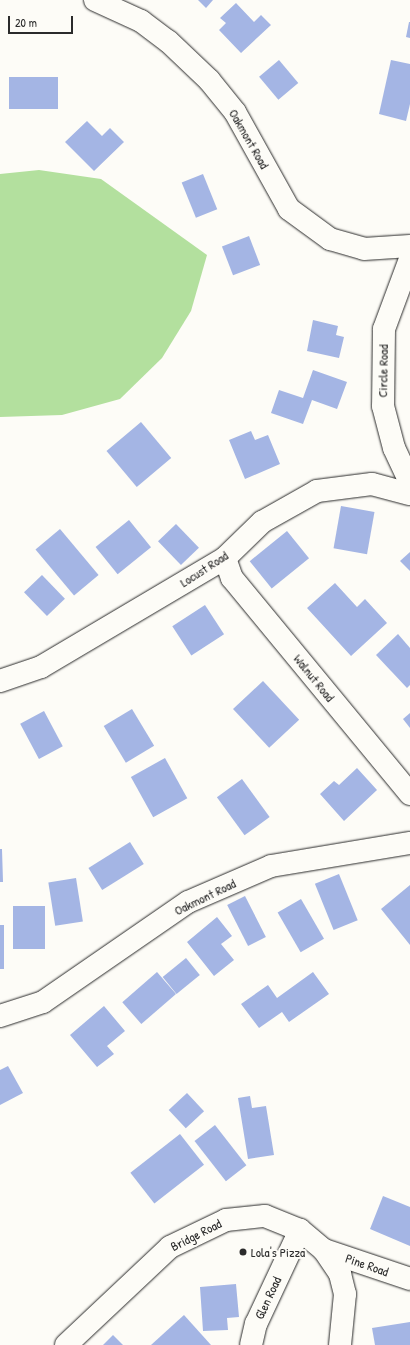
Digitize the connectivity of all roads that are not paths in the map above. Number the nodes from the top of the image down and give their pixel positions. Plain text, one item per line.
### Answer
1 (95, 0) edge
2 (410, 246) edge
3 (410, 258) edge
4 (410, 482) edge
5 (410, 494) edge
6 (225, 558) junction
7 (0, 680) edge
8 (410, 794) edge
9 (410, 843) edge
10 (0, 1016) edge
11 (300, 1230) junction
12 (324, 1250) junction
13 (410, 1279) edge
14 (66, 1345) edge
15 (251, 1345) edge
16 (340, 1345) edge

1 - 2 street, Oakmont Road
3 - 4 street, Circle Road
5 - 6 street, Locust Road
6 - 7 street, Locust Road
6 - 8 street, Walnut Road
9 - 10 street, Oakmont Road
11 - 12 street, Bridge Road
11 - 14 street, Bridge Road
11 - 15 street, Glen Road
12 - 13 street, Pine Road
12 - 16 street, Bridge Road

